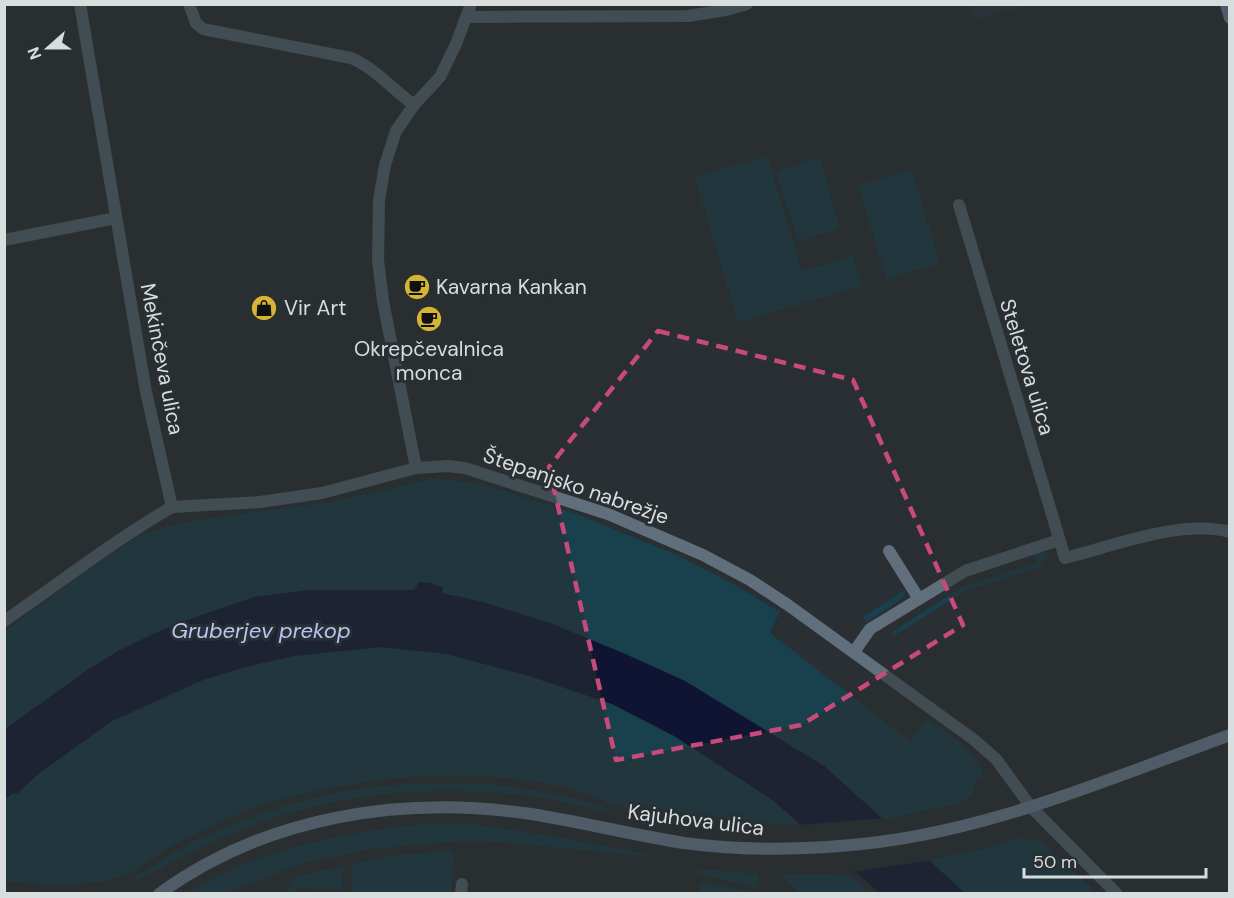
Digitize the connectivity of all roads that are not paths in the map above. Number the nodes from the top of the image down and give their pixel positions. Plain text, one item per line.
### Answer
1 (80, 4) edge
2 (471, 4) edge
3 (747, 4) edge
4 (1226, 4) edge
5 (191, 9) edge
6 (467, 17) junction
7 (1230, 18) edge
8 (414, 105) junction
9 (959, 205) dead end
10 (116, 218) junction
11 (4, 240) edge
12 (416, 468) junction
13 (172, 507) junction
14 (1230, 532) edge
15 (1059, 540) junction
16 (889, 551) dead end
17 (919, 599) junction
18 (4, 621) edge
19 (854, 652) junction
20 (1230, 735) edge
21 (1031, 807) junction
22 (159, 894) edge
23 (1117, 894) edge

1 - 10 street, Mekinčeva ulica
2 - 6 street
3 - 6 street
4 - 7 main road
5 - 8 street
6 - 8 street
8 - 12 street
9 - 15 street, Steletova ulica
10 - 11 street
10 - 13 street, Mekinčeva ulica
12 - 13 street, Štepanjsko nabrežje
12 - 19 street, Štepanjsko nabrežje
13 - 18 street, Štepanjsko nabrežje
14 - 15 street
15 - 17 street
16 - 17 street
17 - 19 street
19 - 21 street, Štepanjsko nabrežje
20 - 21 main road, Kajuhova ulica
21 - 22 main road, Kajuhova ulica
21 - 23 street, Štepanjsko nabrežje

